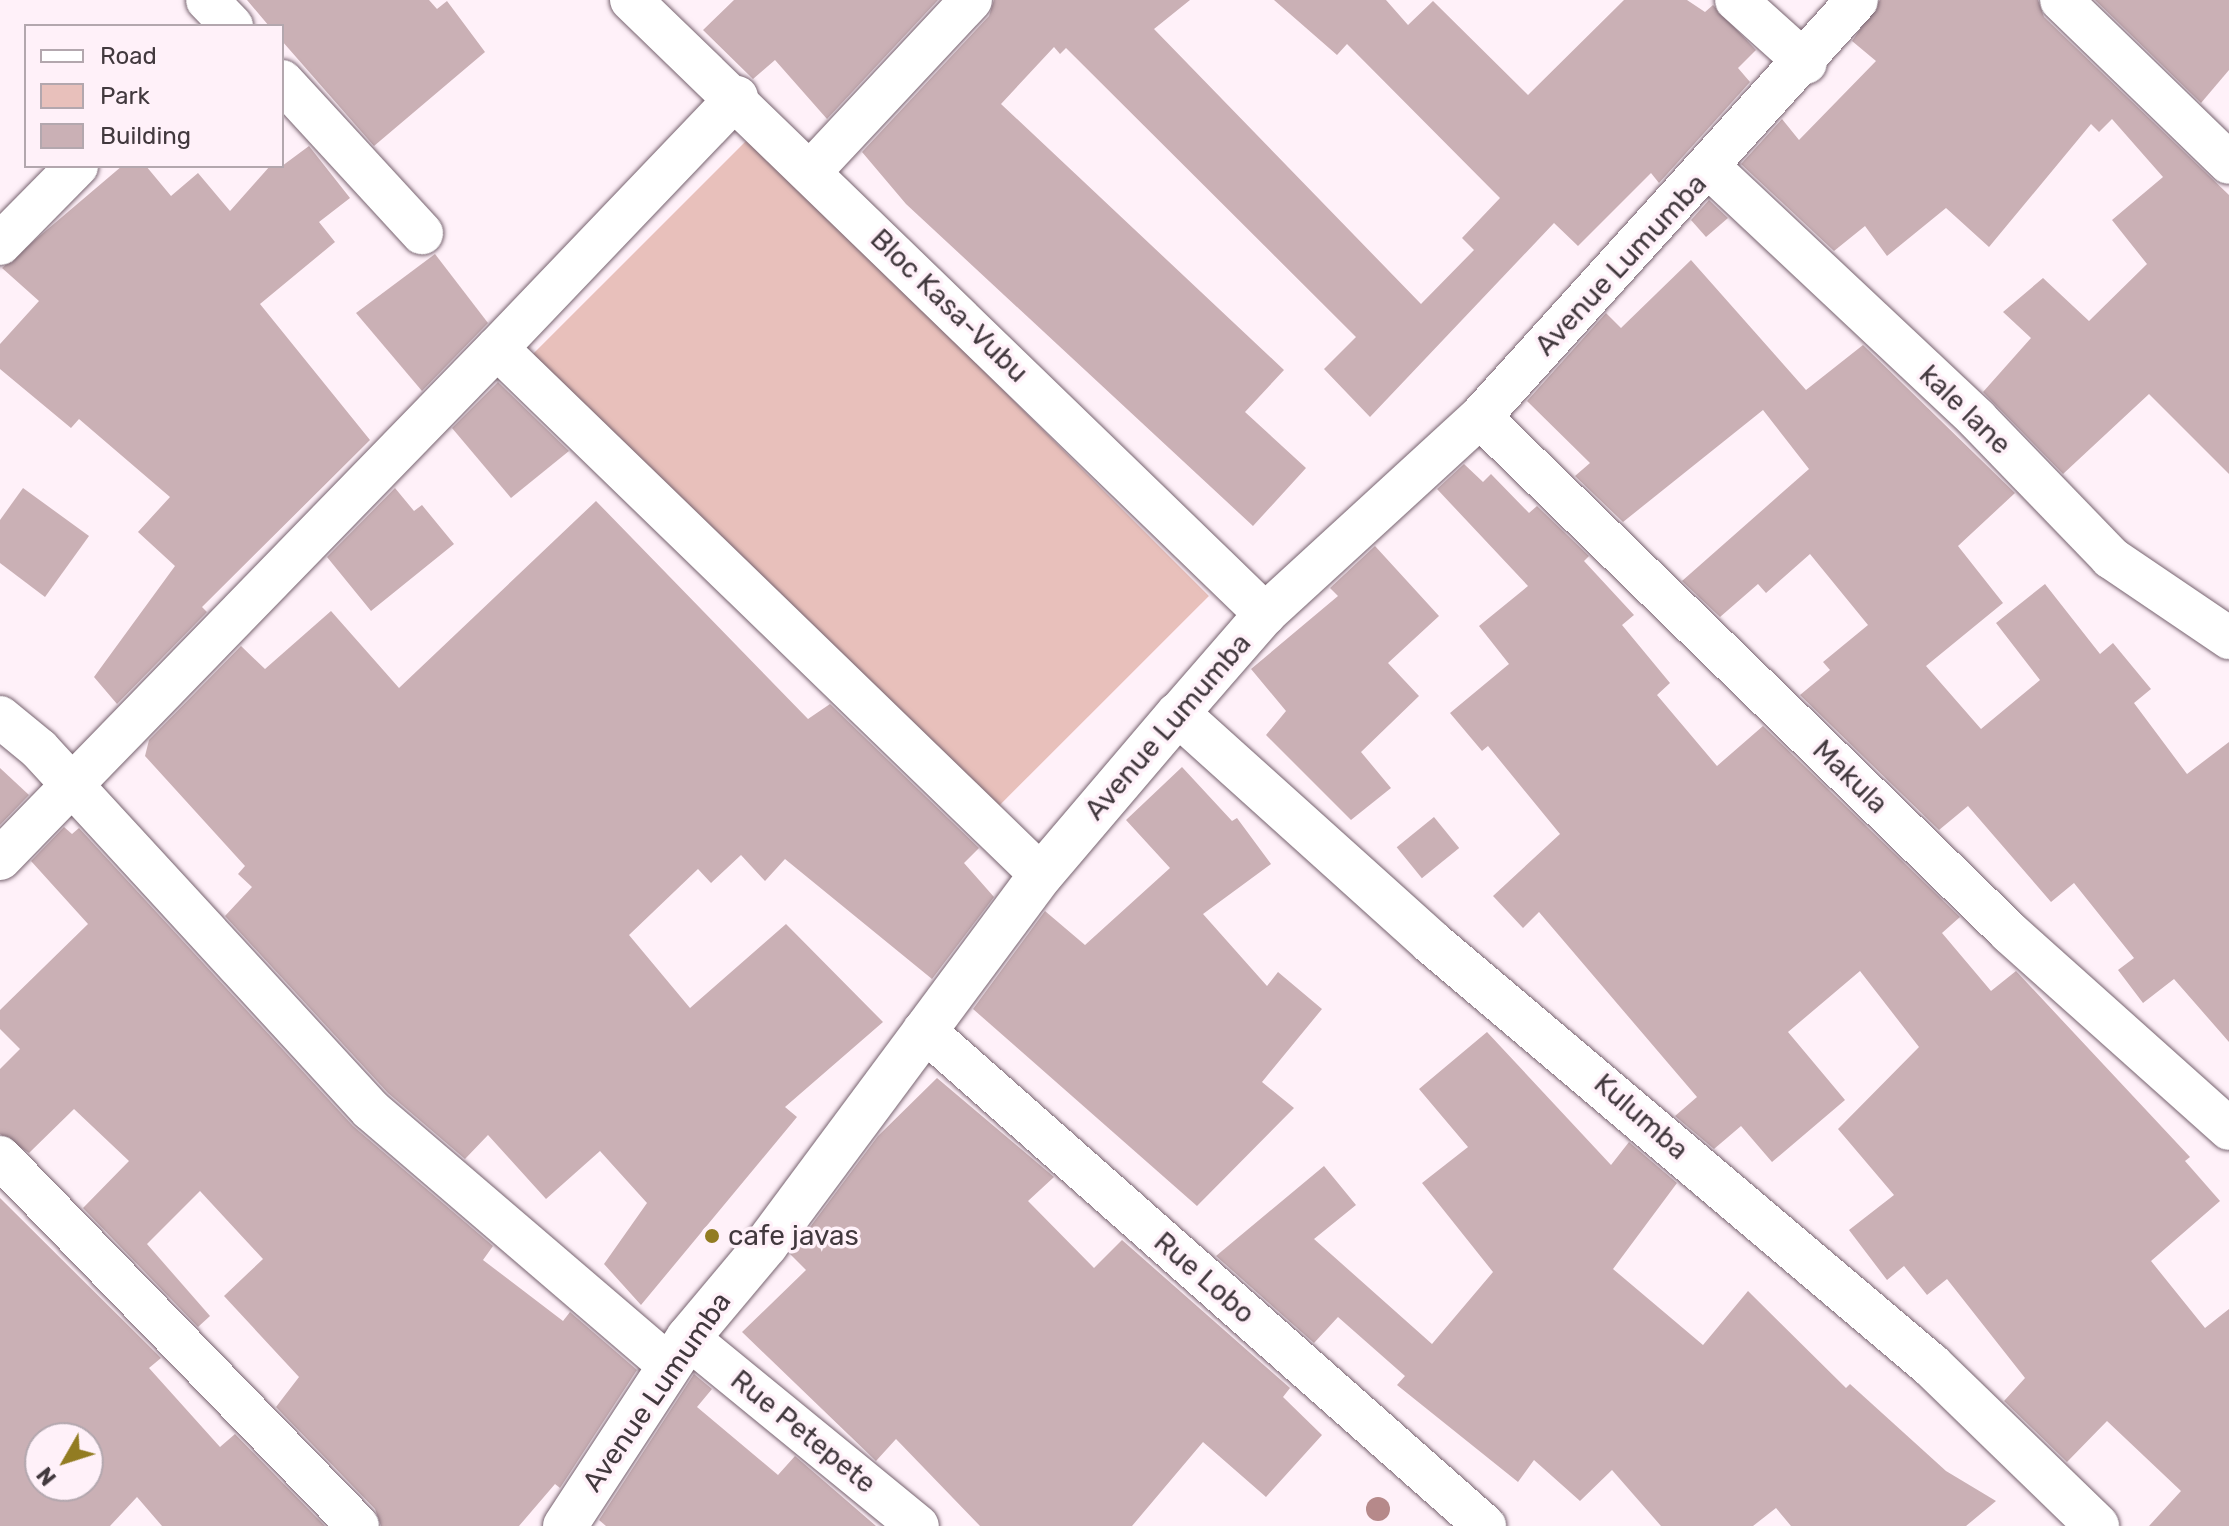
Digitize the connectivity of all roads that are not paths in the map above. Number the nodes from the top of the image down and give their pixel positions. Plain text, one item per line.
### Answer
1 (631, 0) edge
2 (971, 0) edge
3 (1736, 0) edge
4 (1857, 0) edge
5 (2061, 0) edge
6 (1806, 63) junction
7 (284, 83) edge
8 (737, 97) junction
9 (2229, 163) edge
10 (75, 168) edge
11 (1710, 168) junction
12 (811, 171) junction
13 (422, 233) dead end
14 (0, 244) edge
15 (497, 348) junction
16 (1480, 417) junction
17 (1265, 614) junction
18 (2229, 638) edge
19 (1178, 714) junction
20 (0, 717) edge
21 (71, 784) junction
22 (0, 859) edge
23 (1041, 875) junction
24 (924, 1030) junction
25 (2229, 1129) edge
26 (0, 1157) edge
27 (679, 1352) junction
28 (358, 1526) edge
29 (565, 1526) edge
30 (918, 1526) edge
31 (1485, 1526) edge
32 (2097, 1526) edge

1 - 8 street, Bloc Kasa-Vubu
2 - 12 street
3 - 6 street
4 - 6 street, Avenue Lumumba
5 - 9 street
6 - 11 street, Avenue Lumumba
7 - 13 street
8 - 12 street, Bloc Kasa-Vubu
8 - 15 street
10 - 14 street
11 - 16 street, Avenue Lumumba
11 - 18 street, kale lane
12 - 17 street, Bloc Kasa-Vubu
15 - 21 street
15 - 23 street
16 - 17 street, Avenue Lumumba
16 - 25 street, Makula
17 - 19 street, Avenue Lumumba
19 - 23 street, Avenue Lumumba
19 - 32 street, Kulumba
20 - 21 street, Rue Petepete
21 - 22 street
21 - 27 street, Rue Petepete
23 - 24 street, Avenue Lumumba
24 - 27 street, Avenue Lumumba
24 - 31 street, Rue Lobo
26 - 28 street
27 - 29 street, Avenue Lumumba
27 - 30 street, Rue Petepete

